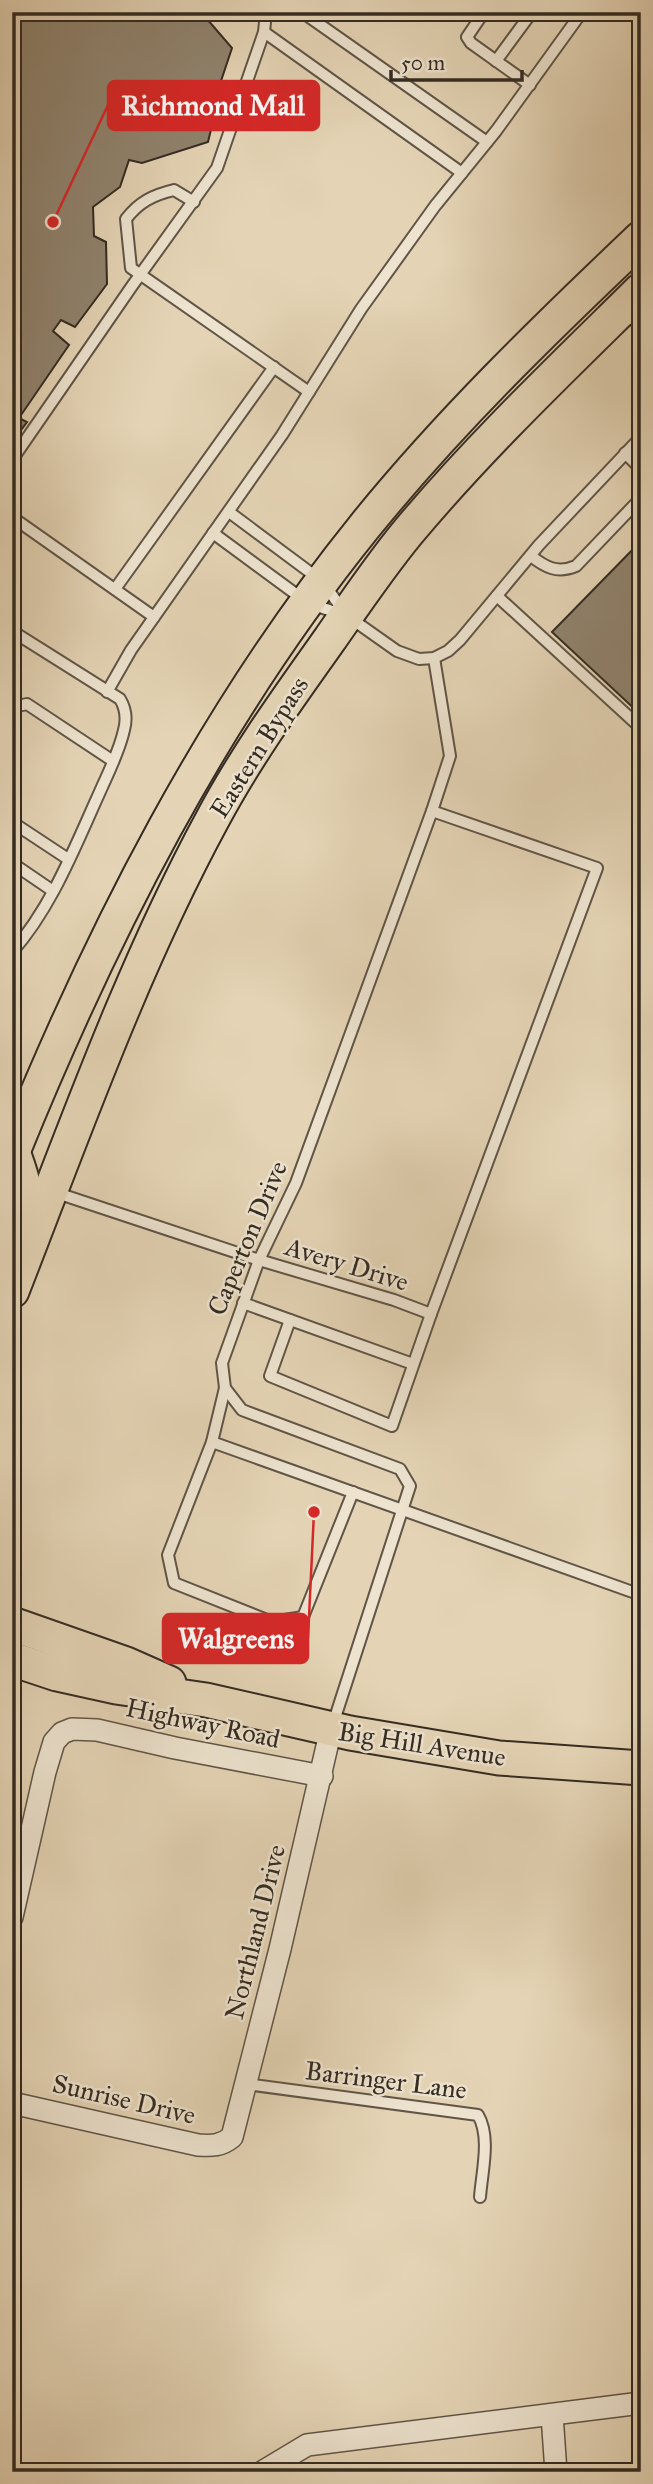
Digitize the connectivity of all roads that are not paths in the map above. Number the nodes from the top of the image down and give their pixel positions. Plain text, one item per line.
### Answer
1 (266, 12) edge
2 (302, 12) edge
3 (484, 12) edge
4 (531, 12) edge
5 (582, 12) edge
6 (264, 32) junction
7 (496, 61) junction
8 (530, 85) junction
9 (487, 142) junction
10 (461, 173) junction
11 (194, 202) junction
12 (641, 238) edge
13 (641, 261) edge
14 (141, 275) junction
15 (634, 308) edge
16 (274, 367) junction
17 (309, 392) junction
18 (641, 437) edge
19 (625, 453) junction
20 (12, 460) edge
21 (641, 469) edge
22 (641, 498) edge
23 (229, 512) junction
24 (12, 517) edge
25 (213, 533) junction
26 (531, 556) junction
27 (115, 589) junction
28 (316, 592) junction
29 (497, 596) junction
30 (346, 615) junction
31 (154, 617) junction
32 (14, 637) edge
33 (434, 658) junction
34 (107, 692) junction
35 (12, 711) edge
36 (641, 728) edge
37 (113, 761) junction
38 (432, 811) junction
39 (12, 822) edge
40 (68, 859) junction
41 (12, 863) edge
42 (53, 891) junction
43 (12, 952) edge
44 (13, 1152) edge
45 (51, 1191) junction
46 (259, 1260) junction
47 (12, 1272) edge
48 (12, 1291) edge
49 (243, 1303) junction
50 (431, 1314) junction
51 (290, 1320) junction
52 (413, 1364) junction
53 (225, 1388) junction
54 (212, 1442) junction
55 (353, 1492) junction
56 (403, 1511) junction
57 (641, 1595) edge
58 (12, 1624) edge
59 (12, 1660) edge
60 (206, 1700) junction
61 (331, 1729) junction
62 (641, 1768) edge
63 (322, 1776) junction
64 (12, 1917) edge
65 (246, 2084) junction
66 (12, 2103) edge
67 (224, 2144) joint
68 (480, 2197) dead end
69 (641, 2403) edge
70 (552, 2415) junction
71 (262, 2472) edge
72 (556, 2472) edge

1 - 6 lane
2 - 9 lane
3 - 7 lane
4 - 7 lane
5 - 8 lane
6 - 10 lane
6 - 11 lane
7 - 8 lane
8 - 9 lane
9 - 10 lane
10 - 17 lane
11 - 14 lane
11 - 14 lane
12 - 28 main road, Eastern Bypass
13 - 15 main road
14 - 16 lane
14 - 20 lane
15 - 30 main road, Eastern Bypass
16 - 17 lane
16 - 27 lane
17 - 23 lane
18 - 19 lane
19 - 21 lane
19 - 26 lane
22 - 26 lane
23 - 25 lane
23 - 28 lane
24 - 27 lane
25 - 28 lane
25 - 31 lane
26 - 29 lane
27 - 31 lane
28 - 30 lane
28 - 30 lane
28 - 44 main road, Eastern Bypass
29 - 33 lane
29 - 36 lane
30 - 33 lane
30 - 45 main road, Eastern Bypass
31 - 34 lane
32 - 34 lane
33 - 38 lane, Caperton Drive
34 - 37 lane
35 - 37 lane
37 - 40 lane
38 - 46 lane, Caperton Drive
38 - 50 lane
39 - 40 lane
40 - 42 lane
41 - 42 lane
42 - 43 lane
44 - 47 main road
45 - 46 lane, Avery Drive
45 - 48 main road, Eastern Bypass
46 - 49 lane, Caperton Drive
46 - 50 lane, Avery Drive
49 - 51 lane
49 - 53 lane, Caperton Drive
50 - 52 lane
51 - 52 lane
51 - 52 lane
53 - 54 lane, Caperton Drive
53 - 56 lane
54 - 55 lane
54 - 55 lane, Caperton Drive
55 - 56 lane
56 - 57 lane
56 - 61 lane
58 - 60 main road, Big Hill Avenue
59 - 60 main road, Big Hill Avenue
60 - 61 main road, Big Hill Avenue
61 - 62 main road, Big Hill Avenue
61 - 63 street, Northland Drive
63 - 64 street, Highway Road
63 - 65 street, Northland Drive
65 - 67 street, Northland Drive
65 - 68 lane, Barringer Lane
66 - 67 street, Sunrise Drive
69 - 70 street
70 - 71 street
70 - 72 street

